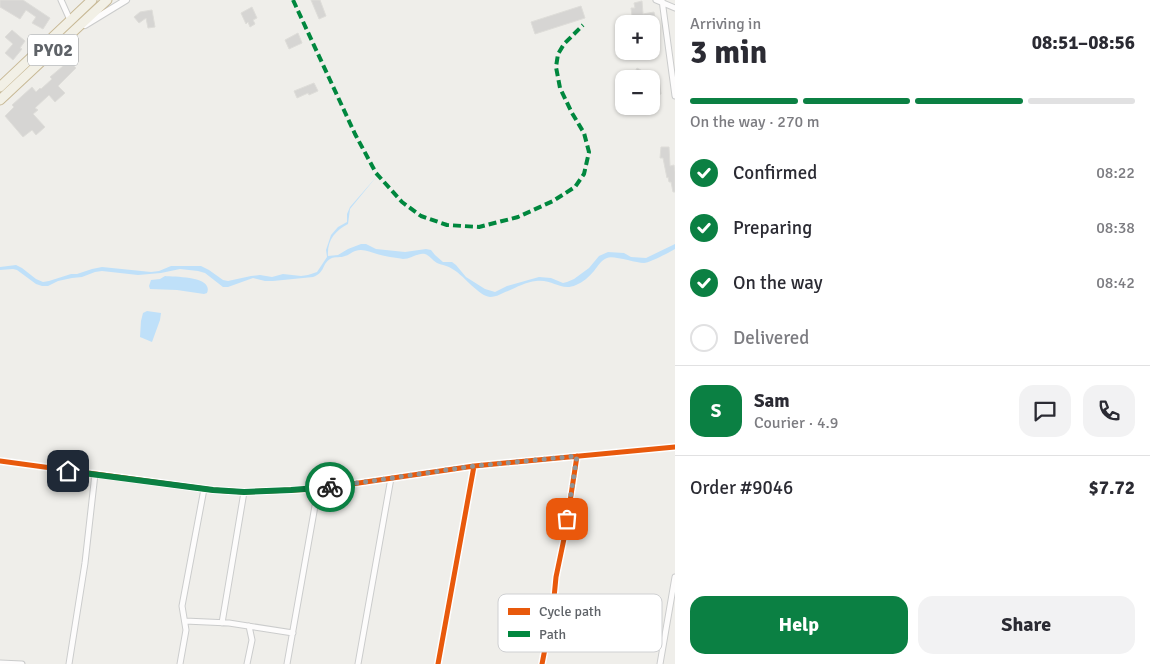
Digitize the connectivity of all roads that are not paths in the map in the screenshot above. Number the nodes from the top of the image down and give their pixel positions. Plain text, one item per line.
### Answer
1 (60, 0) edge
2 (92, 0) edge
3 (107, 0) edge
4 (126, 0) edge
5 (656, 0) edge
6 (662, 1) edge
7 (675, 8) edge
8 (70, 20) junction
9 (75, 30) junction
10 (674, 74) edge
11 (0, 87) edge
12 (675, 96) edge
13 (0, 100) edge
14 (675, 447) edge
15 (577, 456) junction
16 (0, 461) edge
17 (474, 466) junction
18 (95, 474) junction
19 (391, 478) junction
20 (204, 489) junction
21 (318, 489) junction
22 (244, 492) junction
23 (675, 577) edge
24 (554, 594) edge
25 (185, 621) junction
26 (222, 623) junction
27 (249, 626) junction
28 (293, 633) junction
29 (0, 663) edge
30 (22, 664) edge
31 (69, 664) edge
32 (180, 664) edge
33 (247, 664) edge
34 (287, 664) edge
35 (358, 664) edge
36 (438, 664) edge
37 (660, 664) edge

1 - 8 street
2 - 8 highway, PY02
3 - 9 highway, PY02
4 - 9 street
5 - 6 street
6 - 7 street
6 - 10 street
8 - 11 highway, PY02
9 - 13 highway, PY02
10 - 12 street
14 - 15 street
15 - 17 street
15 - 24 street
16 - 18 street
17 - 19 street
17 - 36 street
18 - 20 street
18 - 31 street
19 - 21 street
19 - 35 street
20 - 22 street
20 - 25 street
21 - 22 street
21 - 28 street
22 - 26 street
23 - 37 street
25 - 26 street
25 - 32 street
26 - 27 street
27 - 28 street
27 - 33 street
28 - 34 street
29 - 30 street

